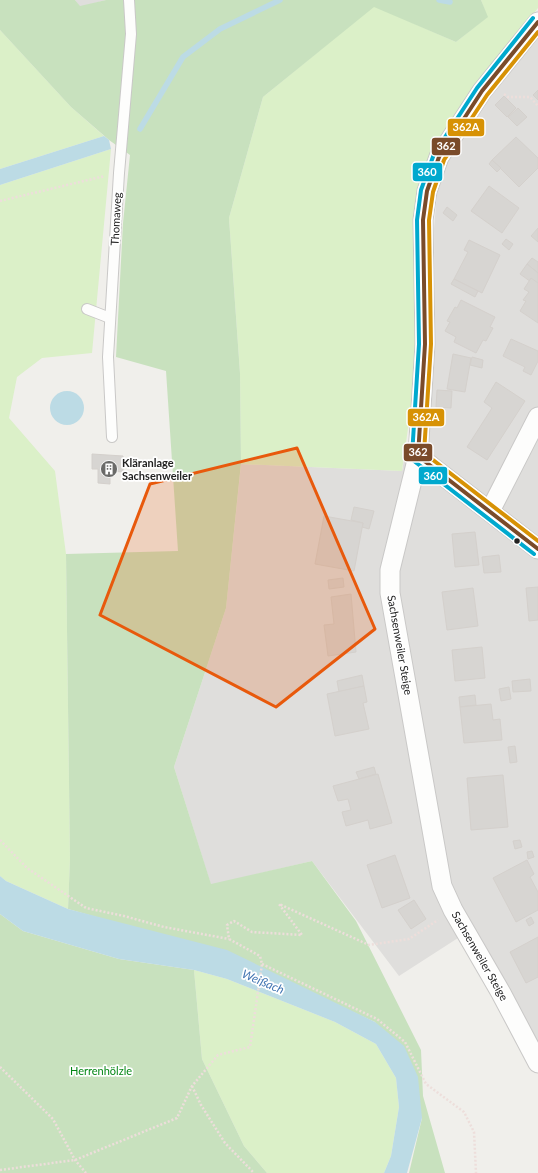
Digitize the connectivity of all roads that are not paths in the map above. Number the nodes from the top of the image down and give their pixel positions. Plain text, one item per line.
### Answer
1 (129, 0) edge
2 (538, 22) edge
3 (87, 309) dead end
4 (110, 318) junction
5 (538, 416) edge
6 (112, 437) dead end
7 (418, 456) junction
8 (490, 511) junction
9 (538, 549) edge
10 (538, 1064) edge

1 - 4 lane, Thomaweg
2 - 7 street, Sachsenweiler Steige
3 - 4 lane
4 - 6 lane, Thomaweg
5 - 8 street
7 - 8 street
7 - 10 street, Sachsenweiler Steige
8 - 9 street

